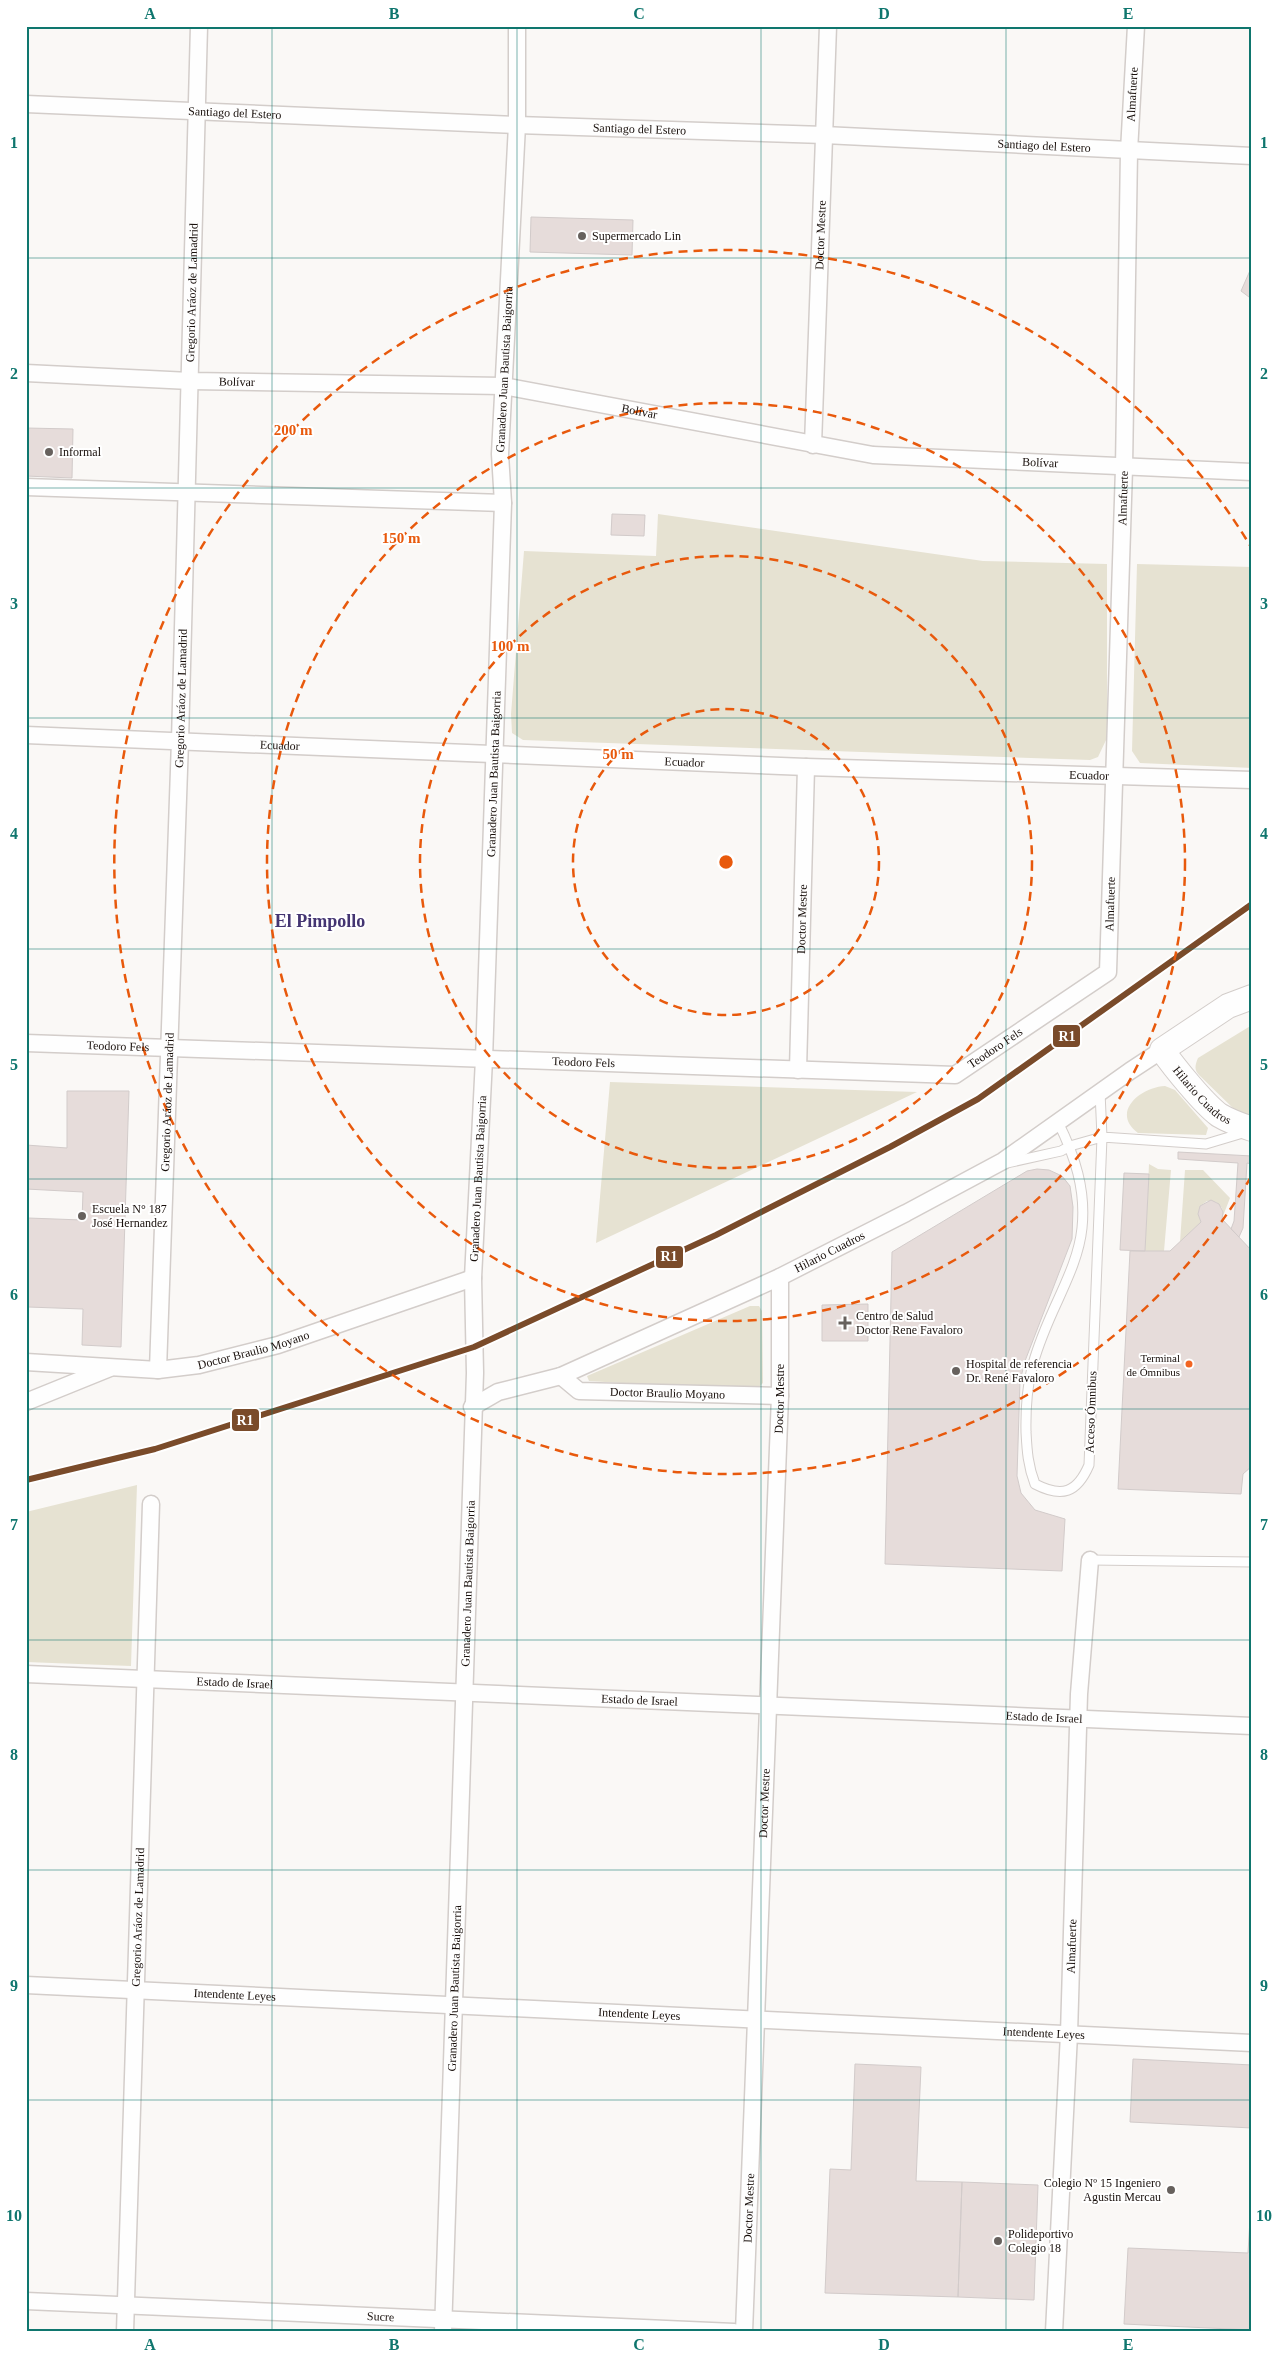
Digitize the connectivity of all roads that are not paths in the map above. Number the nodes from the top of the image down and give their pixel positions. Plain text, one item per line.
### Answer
1 (200, 26) edge
2 (518, 26) edge
3 (828, 26) edge
4 (1136, 26) edge
5 (26, 104) edge
6 (197, 110) junction
7 (517, 125) junction
8 (824, 135) junction
9 (1129, 151) junction
10 (1252, 156) edge
11 (26, 373) edge
12 (190, 381) junction
13 (503, 386) junction
14 (813, 444) junction
15 (1124, 468) junction
16 (1252, 472) edge
17 (26, 487) edge
18 (188, 493) junction
19 (502, 503) junction
20 (26, 735) edge
21 (180, 741) junction
22 (493, 754) junction
23 (806, 767) junction
24 (1113, 775) junction
25 (1252, 780) edge
26 (1108, 972) joint
27 (1252, 997) edge
28 (26, 1043) edge
29 (170, 1048) junction
30 (1162, 1050) junction
31 (484, 1059) junction
32 (798, 1070) junction
33 (1100, 1092) junction
34 (1058, 1122) junction
35 (1252, 1130) edge
36 (1102, 1136) junction
37 (1070, 1146) junction
38 (997, 1165) junction
39 (780, 1276) junction
40 (473, 1278) junction
41 (26, 1362) edge
42 (112, 1367) junction
43 (158, 1370) junction
44 (561, 1376) junction
45 (780, 1396) junction
46 (26, 1402) edge
47 (472, 1406) junction
48 (152, 1504) dead end
49 (1090, 1560) joint
50 (1252, 1562) edge
51 (26, 1674) edge
52 (147, 1679) junction
53 (464, 1691) junction
54 (768, 1705) junction
55 (1079, 1719) junction
56 (1252, 1726) edge
57 (26, 1985) edge
58 (136, 1990) junction
59 (453, 2005) junction
60 (756, 2019) junction
61 (1068, 2034) junction
62 (1252, 2043) edge
63 (26, 2301) edge
64 (126, 2306) junction
65 (443, 2326) edge
66 (125, 2332) edge
67 (734, 2332) edge
68 (744, 2332) edge
69 (1054, 2332) edge

1 - 6 street, Gregorio Aráoz de Lamadrid
2 - 7 street, Granadero Juan Bautista Baigorria
3 - 8 street, Doctor Mestre
4 - 9 street, Almafuerte
5 - 6 street, Santiago del Estero
6 - 7 street, Santiago del Estero
6 - 12 street, Gregorio Aráoz de Lamadrid
7 - 8 street, Santiago del Estero
7 - 13 street, Granadero Juan Bautista Baigorria
8 - 9 street, Santiago del Estero
8 - 14 street, Doctor Mestre
9 - 10 street, Santiago del Estero
9 - 15 street, Almafuerte
11 - 12 street, Bolívar
12 - 13 street, Bolívar
12 - 18 street, Gregorio Aráoz de Lamadrid
13 - 14 street, Bolívar
13 - 19 street, Granadero Juan Bautista Baigorria
14 - 15 street, Bolívar
15 - 16 street, Bolívar
15 - 24 street, Almafuerte
17 - 18 street
18 - 19 street
18 - 21 street, Gregorio Aráoz de Lamadrid
19 - 22 street, Granadero Juan Bautista Baigorria
20 - 21 street, Ecuador
21 - 22 street, Ecuador
21 - 29 street, Gregorio Aráoz de Lamadrid
22 - 23 street, Ecuador
22 - 31 street, Granadero Juan Bautista Baigorria
23 - 24 street, Ecuador
23 - 32 street, Doctor Mestre
24 - 25 street, Ecuador
24 - 26 street, Almafuerte
26 - 32 street, Teodoro Fels
27 - 30 street, Hilario Cuadros
28 - 29 street, Teodoro Fels
29 - 31 street, Teodoro Fels
29 - 43 street, Gregorio Aráoz de Lamadrid
30 - 33 street, Hilario Cuadros
30 - 35 street, Hilario Cuadros
31 - 32 street, Teodoro Fels
31 - 40 street, Granadero Juan Bautista Baigorria
33 - 34 street, Hilario Cuadros
33 - 36 lane, Acceso Ómnibus
34 - 37 lane, Acceso Ómnibus
34 - 38 street, Hilario Cuadros
35 - 36 lane
36 - 37 lane
36 - 37 lane, Acceso Ómnibus
37 - 38 lane
38 - 39 street, Hilario Cuadros
39 - 44 street, Hilario Cuadros
39 - 45 street, Doctor Mestre
40 - 43 street, Doctor Braulio Moyano
40 - 47 street, Granadero Juan Bautista Baigorria
41 - 42 street, Doctor Braulio Moyano
42 - 43 street, Doctor Braulio Moyano
42 - 46 street
44 - 45 street, Doctor Braulio Moyano
44 - 47 street, Hilario Cuadros
45 - 54 street, Doctor Mestre
47 - 53 street, Granadero Juan Bautista Baigorria
48 - 52 street, Gregorio Aráoz de Lamadrid
49 - 50 lane
49 - 55 street, Almafuerte
51 - 52 street, Estado de Israel
52 - 53 street, Estado de Israel
52 - 58 street, Gregorio Aráoz de Lamadrid
53 - 54 street, Estado de Israel
53 - 59 street, Granadero Juan Bautista Baigorria
54 - 55 street, Estado de Israel
54 - 60 street, Doctor Mestre
55 - 56 street, Estado de Israel
55 - 61 street, Almafuerte
57 - 58 street, Intendente Leyes
58 - 59 street, Intendente Leyes
58 - 64 street, Gregorio Aráoz de Lamadrid
59 - 60 street, Intendente Leyes
59 - 65 street, Granadero Juan Bautista Baigorria
60 - 61 street, Intendente Leyes
60 - 68 street, Doctor Mestre
61 - 62 street, Intendente Leyes
61 - 69 street, Almafuerte
63 - 64 street, Sucre
64 - 65 street, Sucre
64 - 66 street, Gregorio Aráoz de Lamadrid
65 - 67 street, Sucre

